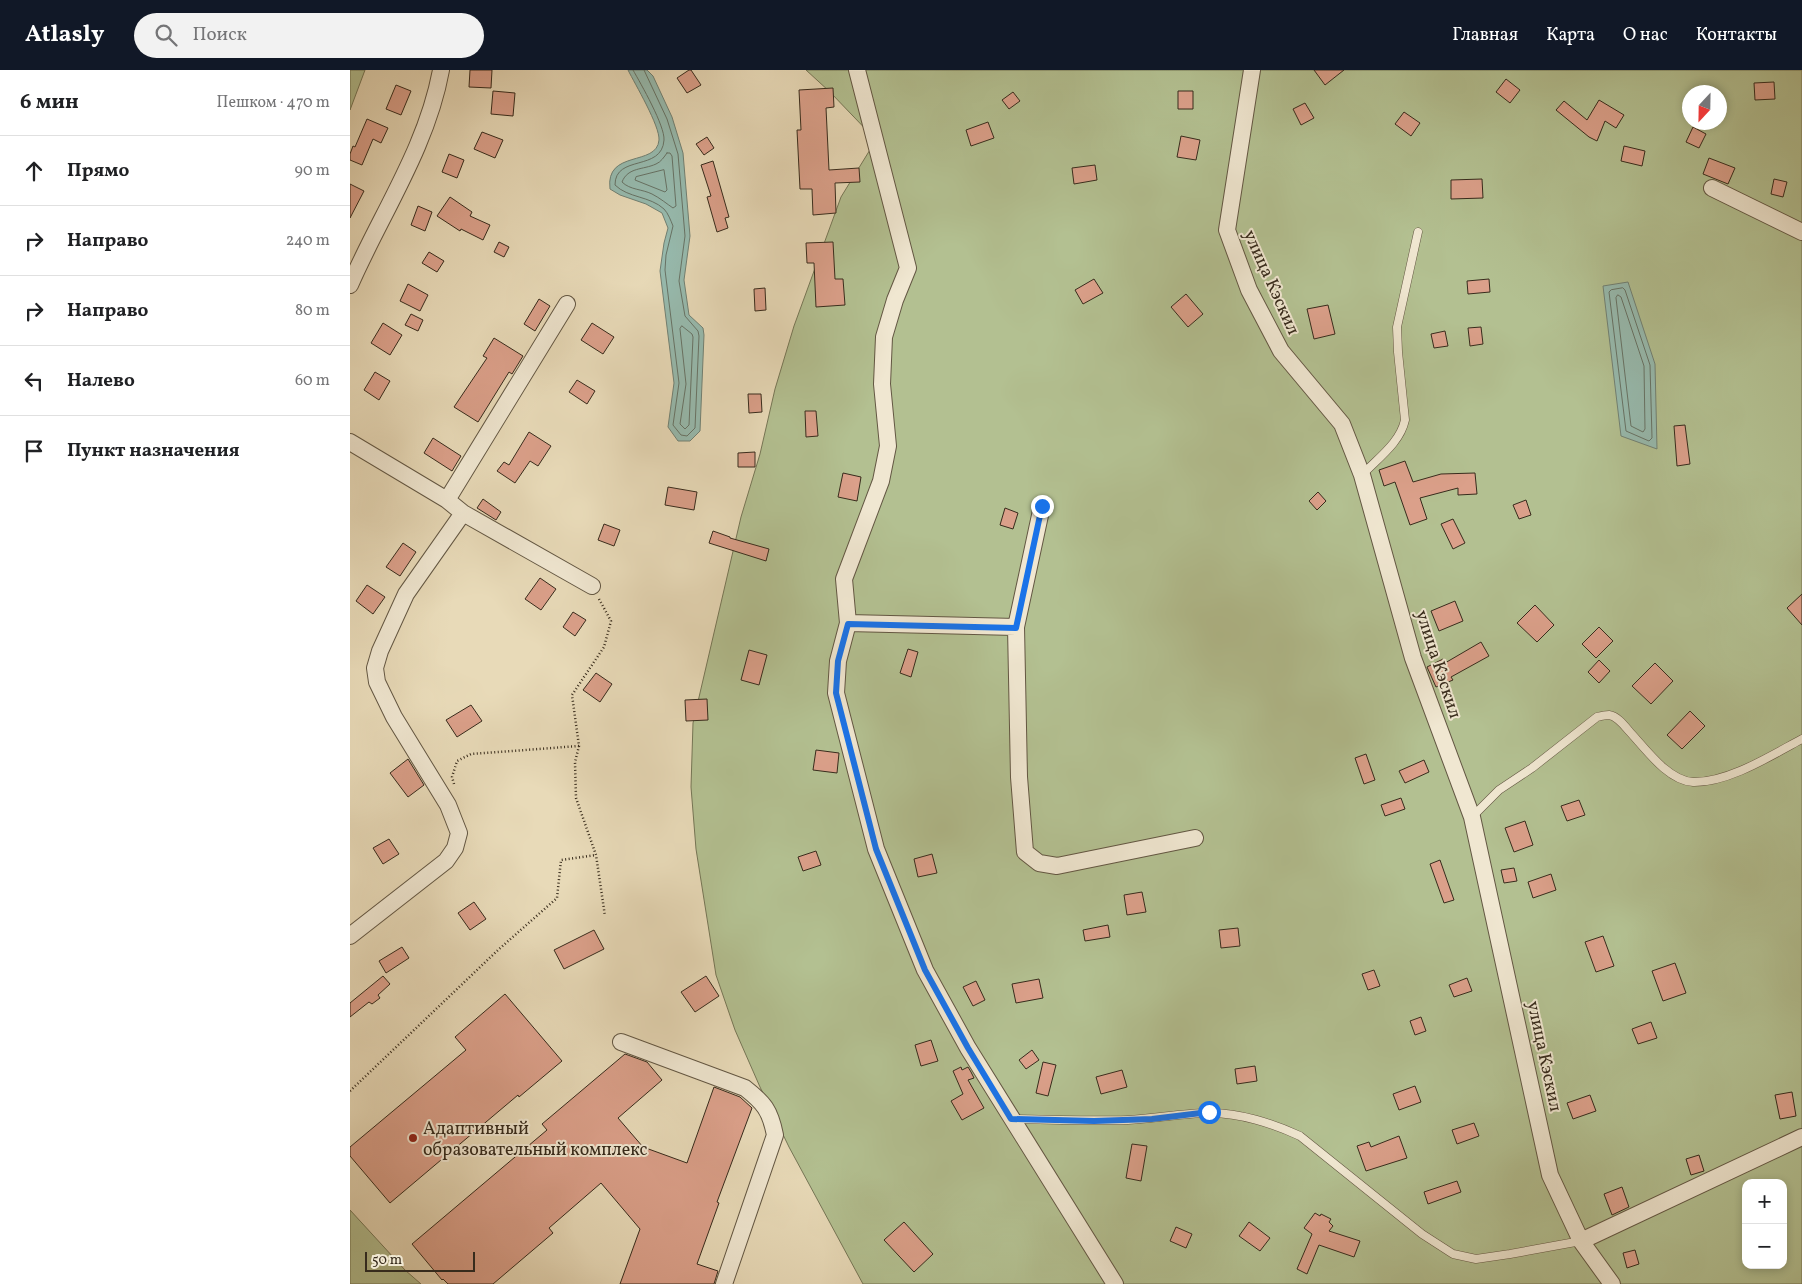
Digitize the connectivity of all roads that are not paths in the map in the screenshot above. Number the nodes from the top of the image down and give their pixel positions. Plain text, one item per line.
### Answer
1 (441, 70) edge
2 (857, 70) edge
3 (1252, 70) edge
4 (1712, 188) dead end
5 (1418, 232) dead end
6 (1802, 232) edge
7 (350, 285) edge
8 (567, 304) dead end
9 (350, 442) edge
10 (1362, 475) junction
11 (447, 500) junction
12 (1042, 506) dead end
13 (464, 513) junction
14 (592, 586) road end
15 (848, 624) junction
16 (1016, 628) junction
17 (1802, 739) edge
18 (1472, 817) junction
19 (1194, 838) dead end
20 (350, 936) edge
21 (621, 1042) dead end
22 (1011, 1119) junction
23 (1802, 1137) edge
24 (1581, 1240) junction
25 (724, 1284) edge
26 (1114, 1284) edge
27 (1612, 1284) edge

1 - 7 street
2 - 15 street
3 - 10 street, улица Кэскил
4 - 6 street
5 - 10 lane
8 - 11 street
9 - 11 street
10 - 18 street, улица Кэскил
11 - 13 street
12 - 16 street
13 - 14 street
13 - 20 street
15 - 16 street
15 - 22 street
16 - 19 street
17 - 18 lane
18 - 24 street, улица Кэскил
21 - 25 street
22 - 24 lane
22 - 26 street
23 - 24 street
24 - 27 street, улица Кэскил

